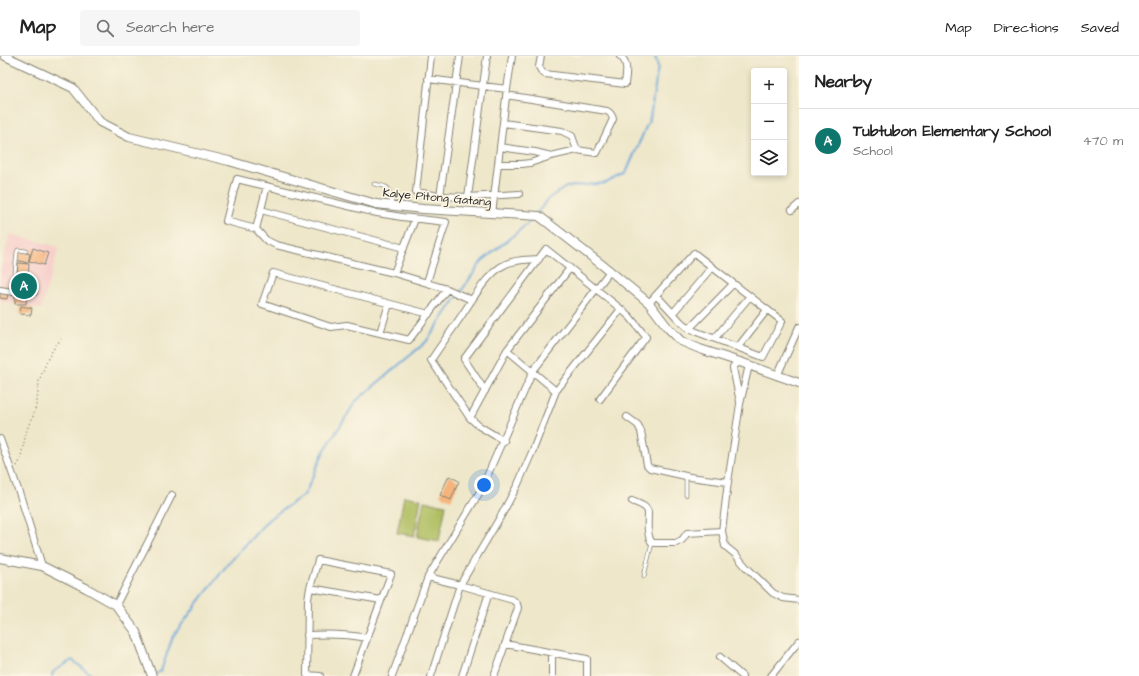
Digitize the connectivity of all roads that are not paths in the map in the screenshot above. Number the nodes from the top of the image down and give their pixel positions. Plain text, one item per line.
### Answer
1 (5, 56) edge
2 (431, 56) edge
3 (460, 56) edge
4 (487, 56) edge
5 (512, 56) edge
6 (541, 56) edge
7 (620, 56) edge
8 (428, 79) junction
9 (456, 82) junction
10 (483, 86) junction
11 (506, 92) junction
12 (503, 123) junction
13 (500, 147) junction
14 (577, 150) junction
15 (551, 156) junction
16 (498, 164) junction
17 (374, 184) dead end
18 (267, 186) junction
19 (519, 194) dead end
20 (440, 196) junction
21 (494, 196) junction
22 (468, 197) junction
23 (799, 204) edge
24 (392, 206) junction
25 (261, 210) junction
26 (792, 210) dead end
27 (492, 214) junction
28 (415, 219) junction
29 (256, 229) junction
30 (404, 248) junction
31 (26, 251) dead end
32 (539, 259) junction
33 (712, 267) junction
34 (570, 268) junction
35 (610, 270) junction
36 (394, 273) junction
37 (427, 282) junction
38 (733, 284) junction
39 (448, 289) junction
40 (597, 289) junction
41 (0, 290) edge
42 (13, 292) junction
43 (34, 292) dead end
44 (656, 295) junction
45 (750, 296) junction
46 (472, 300) junction
47 (649, 303) junction
48 (389, 304) junction
49 (621, 308) junction
50 (768, 310) junction
51 (673, 313) junction
52 (429, 314) junction
53 (799, 327) edge
54 (690, 328) junction
55 (380, 333) junction
56 (714, 338) junction
57 (738, 347) junction
58 (507, 350) junction
59 (740, 362) junction
60 (749, 366) junction
61 (533, 371) junction
62 (777, 376) junction
63 (799, 383) edge
64 (485, 391) junction
65 (556, 391) junction
66 (600, 399) dead end
67 (740, 404) junction
68 (627, 417) dead end
69 (470, 418) junction
70 (0, 438) edge
71 (504, 441) junction
72 (686, 476) junction
73 (728, 482) junction
74 (172, 495) dead end
75 (686, 495) dead end
76 (632, 501) dead end
77 (722, 531) junction
78 (652, 543) junction
79 (0, 558) edge
80 (42, 566) junction
81 (644, 576) dead end
82 (428, 577) junction
83 (460, 585) junction
84 (310, 588) junction
85 (489, 593) junction
86 (381, 600) junction
87 (799, 600) edge
88 (116, 605) junction
89 (307, 635) junction
90 (367, 638) junction
91 (799, 641) edge
92 (505, 644) junction
93 (552, 653) junction
94 (720, 657) dead end
95 (151, 674) edge
96 (320, 676) edge
97 (353, 676) edge
98 (392, 676) edge
99 (432, 676) edge
100 (462, 676) edge
101 (494, 676) edge
102 (552, 676) edge
103 (587, 676) edge
104 (742, 676) edge
105 (771, 676) edge

1 - 24 street, Kalye Pitong Gatang
2 - 8 street
3 - 9 street
4 - 10 street
5 - 11 street
6 - 7 street
8 - 9 street
8 - 20 street
9 - 10 street
9 - 20 street
10 - 11 street
10 - 22 street
11 - 12 street
11 - 14 street
12 - 13 street
12 - 14 street
13 - 15 street
13 - 16 street
14 - 15 street
15 - 16 street
16 - 21 street
17 - 24 lane
18 - 25 street
18 - 28 street
18 - 29 street
19 - 21 street
20 - 22 street
21 - 22 street
21 - 27 street
23 - 26 street
24 - 27 street, Kalye Pitong Gatang
25 - 29 street
25 - 30 street
27 - 35 street, Kalye Pitong Gatang
28 - 30 street
28 - 37 street
29 - 36 street
30 - 36 street
31 - 42 lane
32 - 34 street
32 - 46 street
32 - 64 street
33 - 38 street
33 - 44 street
33 - 51 street
34 - 40 street
34 - 58 street
35 - 40 street
35 - 47 street, Kalye Pitong Gatang
36 - 37 street
37 - 39 street
38 - 45 street
38 - 54 street
39 - 46 street
39 - 52 street
40 - 49 street
40 - 61 street
41 - 42 street
42 - 43 street
44 - 47 street
44 - 51 street
45 - 50 street
45 - 56 street
46 - 69 street
47 - 59 street, Kalye Pitong Gatang
48 - 52 street
48 - 55 street
48 - 55 street
49 - 65 street
49 - 66 street
50 - 57 street
50 - 57 street
51 - 54 street
52 - 55 street
53 - 62 street
54 - 56 street
56 - 57 street
58 - 61 street
58 - 64 street
59 - 60 street, Kalye Pitong Gatang
59 - 67 street
60 - 62 street, Kalye Pitong Gatang
60 - 67 street
61 - 65 street
61 - 71 street
62 - 63 street, Kalye Pitong Gatang
64 - 69 street
65 - 83 street
67 - 73 street
68 - 72 street
69 - 71 street
70 - 80 street
71 - 82 street
72 - 73 street
72 - 75 lane
73 - 77 street
74 - 88 street
76 - 78 street
77 - 78 street
77 - 87 street
78 - 81 lane
79 - 80 street
80 - 88 street
82 - 83 street
82 - 98 street
83 - 85 street
83 - 99 street
84 - 86 street
84 - 86 street
84 - 89 street
85 - 92 street
85 - 100 street
86 - 90 street
88 - 95 street
89 - 90 street
89 - 96 street
90 - 97 street
91 - 105 street
92 - 93 street
92 - 101 street
93 - 102 street
93 - 103 street
94 - 104 street

